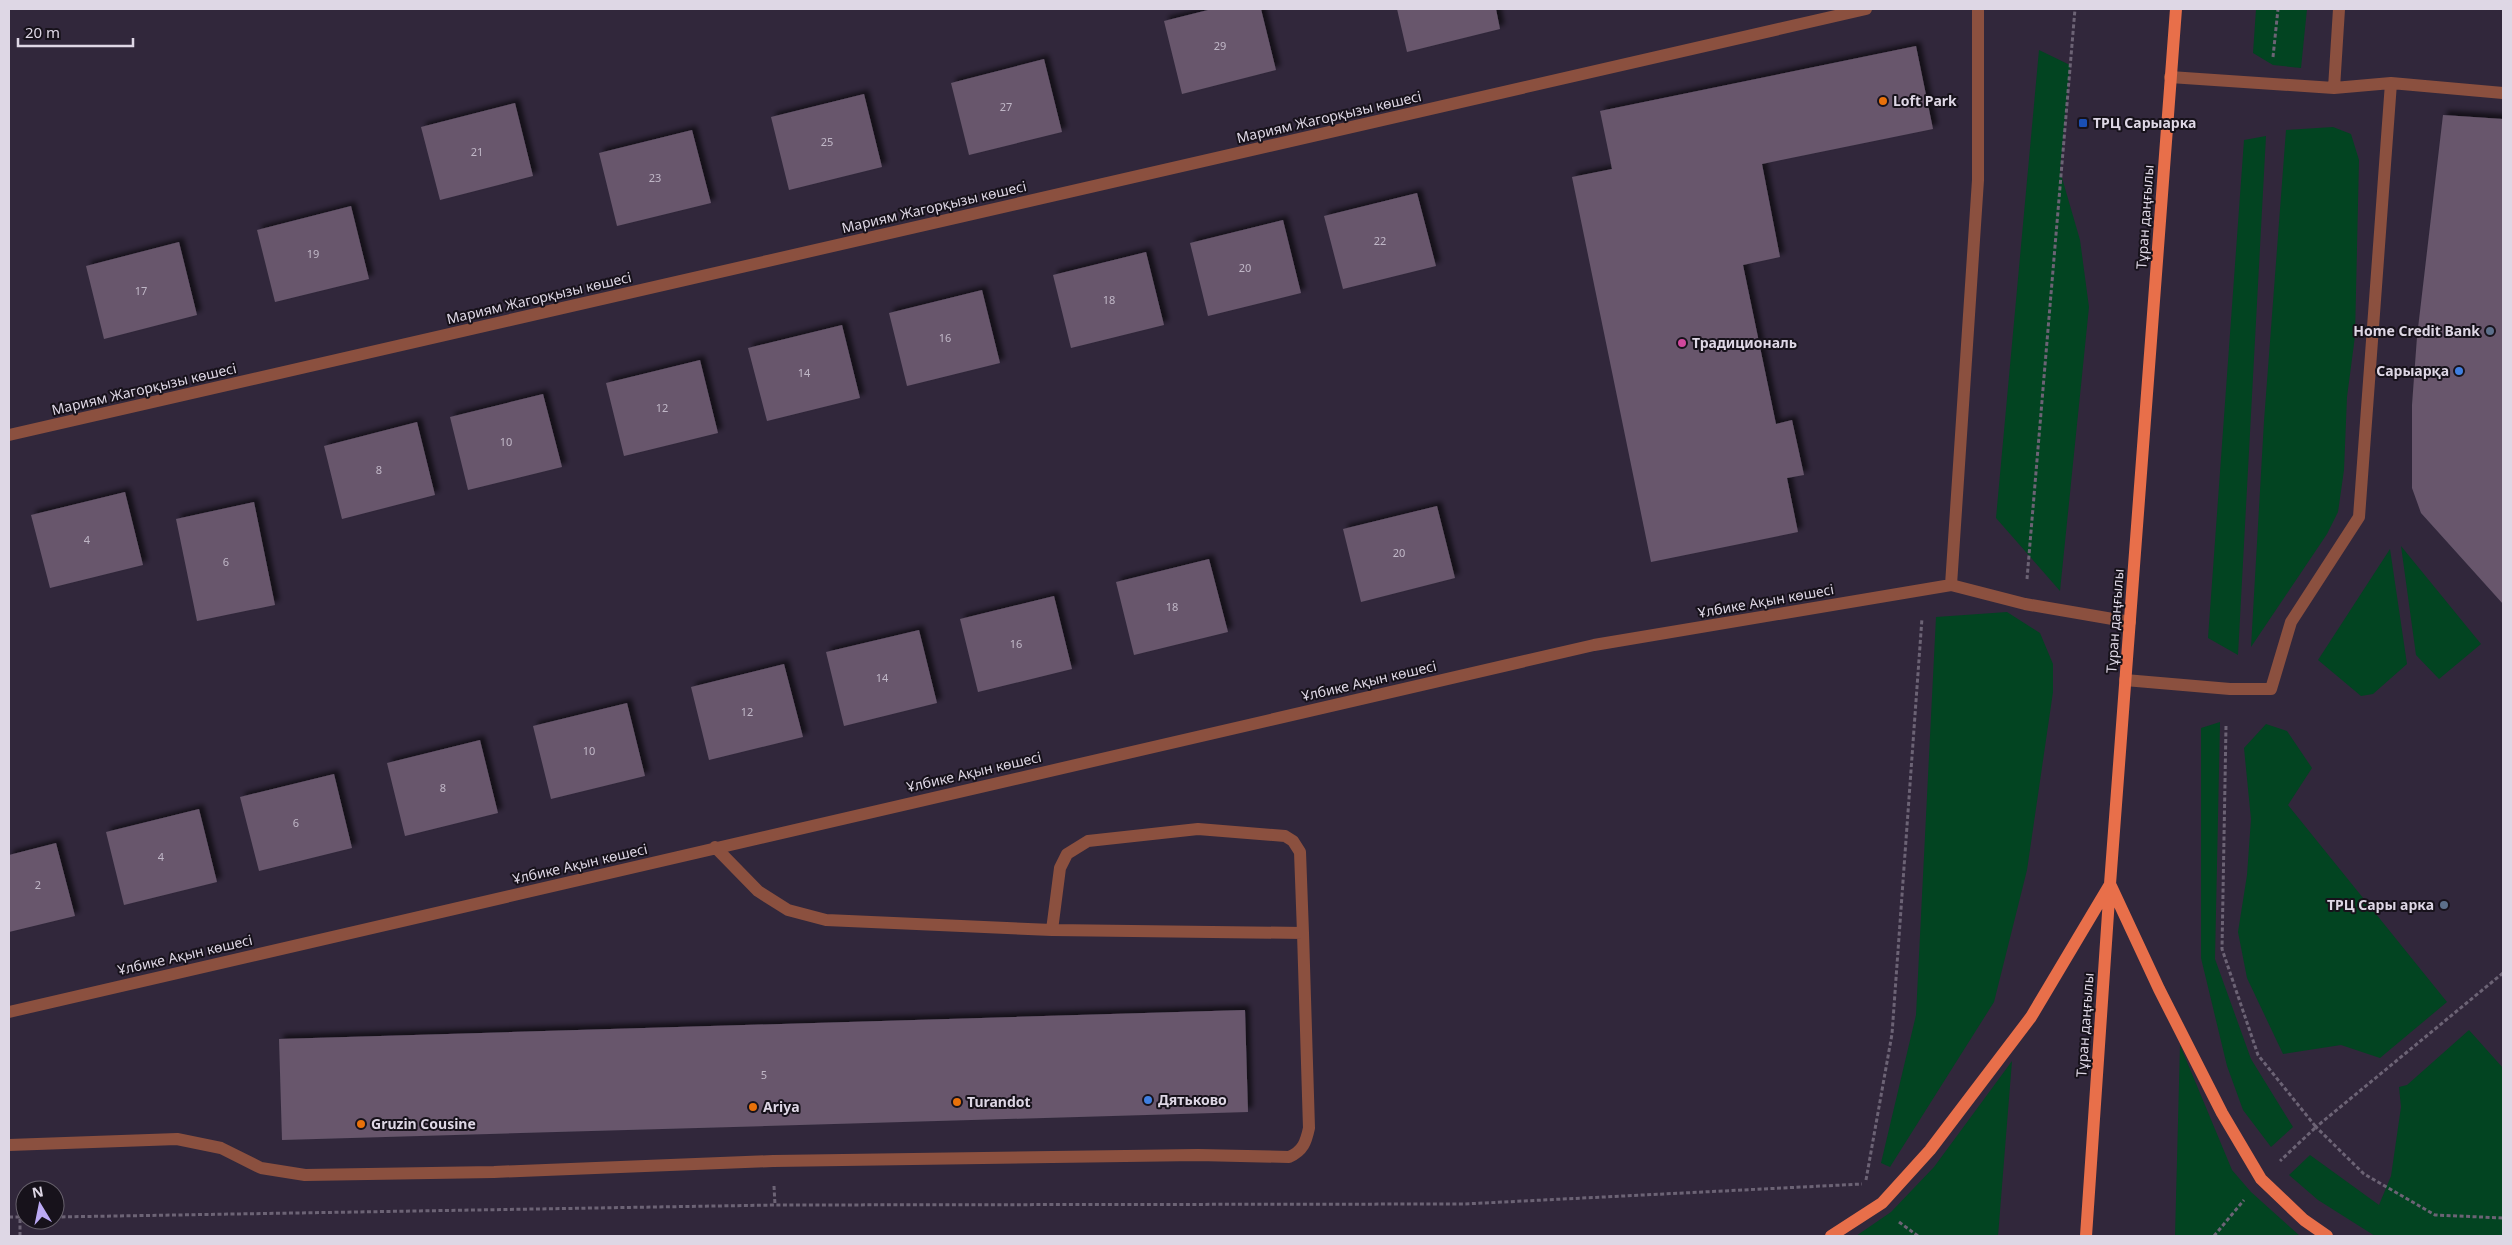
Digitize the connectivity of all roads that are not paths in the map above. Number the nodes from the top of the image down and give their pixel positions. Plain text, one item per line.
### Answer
1 (1866, 9) edge
2 (1978, 9) edge
3 (2176, 9) edge
4 (2339, 9) edge
5 (2170, 77) junction
6 (2391, 83) junction
7 (2334, 88) junction
8 (2503, 93) edge
9 (9, 435) edge
10 (1951, 584) junction
11 (2130, 622) junction
12 (2125, 680) junction
13 (715, 848) junction
14 (2110, 884) junction
15 (1052, 930) junction
16 (1303, 933) junction
17 (9, 1012) edge
18 (9, 1145) edge
19 (1831, 1236) edge
20 (2086, 1236) edge
21 (2326, 1236) edge

1 - 9 street, Мариям Жагорқызы көшесі
2 - 10 street
3 - 5 main road, Тұран даңғылы
4 - 7 street
5 - 7 street
5 - 11 main road, Тұран даңғылы
6 - 7 street
6 - 8 street
6 - 12 street
10 - 11 street
10 - 13 street, Ұлбике Ақын көшесі
11 - 12 main road, Тұран даңғылы
12 - 14 main road, Тұран даңғылы
13 - 15 street
13 - 17 street, Ұлбике Ақын көшесі
14 - 19 main road
14 - 20 main road, Тұран даңғылы
14 - 21 main road
15 - 16 street
15 - 16 street
16 - 18 street

